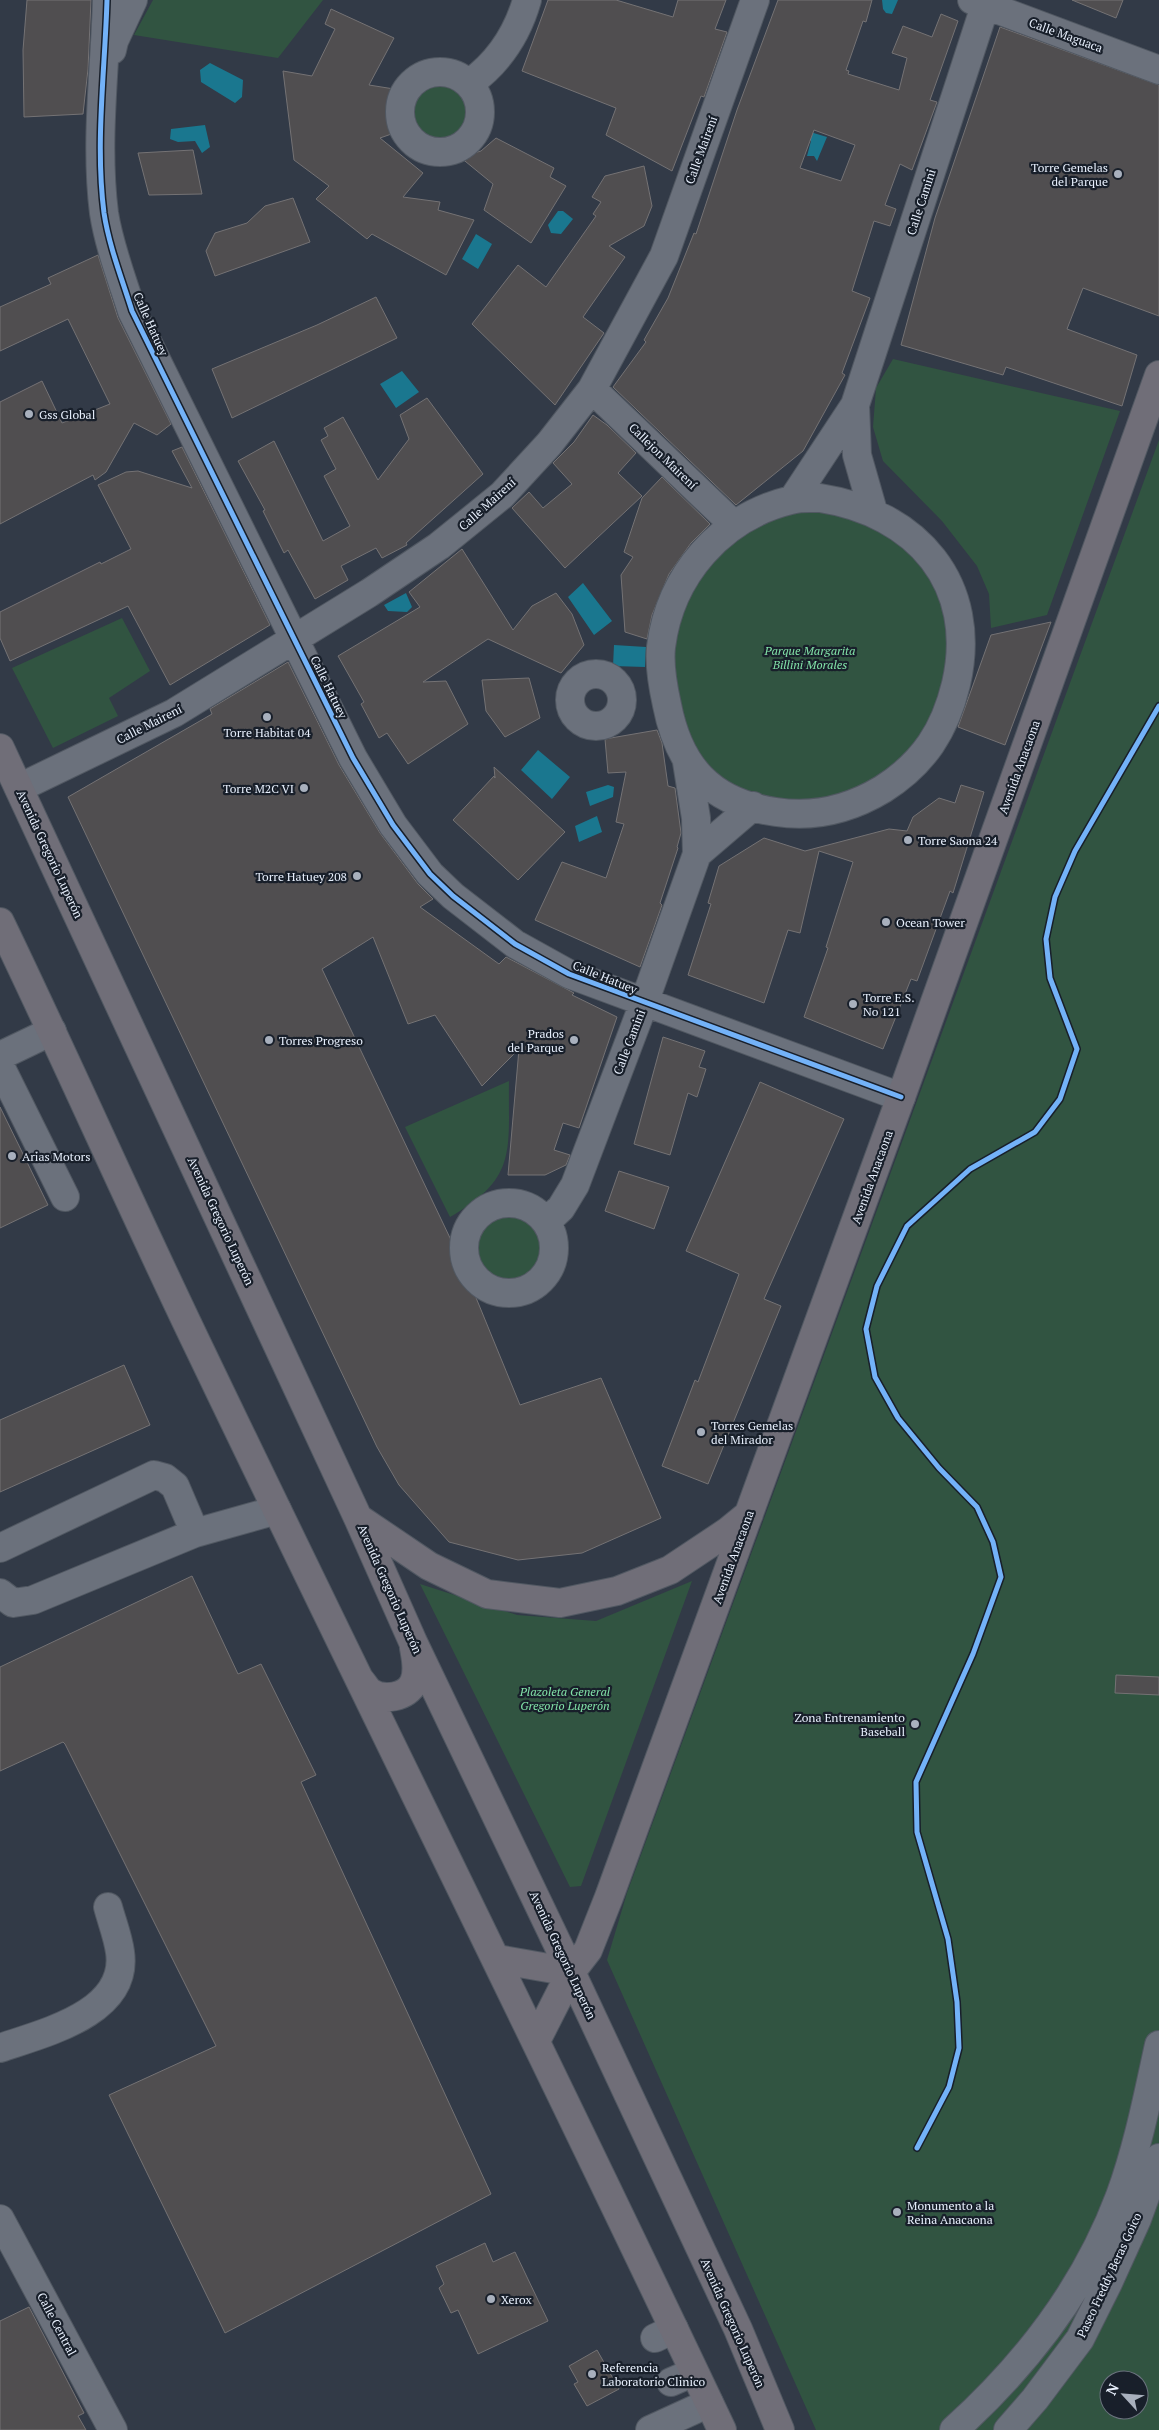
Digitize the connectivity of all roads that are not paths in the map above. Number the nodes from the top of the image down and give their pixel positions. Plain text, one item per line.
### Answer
1 (107, 0) edge
2 (133, 0) edge
3 (527, 0) edge
4 (755, 0) edge
5 (981, 2) edge
6 (1159, 70) edge
7 (470, 83) dead end
8 (104, 85) junction
9 (1159, 375) edge
10 (592, 389) junction
11 (855, 405) junction
12 (794, 499) junction
13 (873, 511) junction
14 (733, 524) junction
15 (294, 638) junction
16 (663, 687) junction
17 (622, 696) dead end
18 (0, 748) edge
19 (687, 762) junction
20 (19, 788) junction
21 (753, 806) junction
22 (697, 854) junction
23 (0, 922) edge
24 (644, 1003) junction
25 (52, 1031) junction
26 (0, 1056) edge
27 (0, 1066) edge
28 (901, 1097) junction
29 (65, 1197) dead end
30 (546, 1222) dead end
31 (277, 1510) junction
32 (749, 1514) junction
33 (358, 1518) junction
34 (195, 1532) junction
35 (0, 1548) edge
36 (0, 1593) edge
37 (413, 1642) junction
38 (357, 1677) junction
39 (108, 1907) dead end
40 (497, 1959) junction
41 (571, 1972) junction
42 (536, 2041) junction
43 (1159, 2045) edge
44 (0, 2048) edge
45 (1159, 2158) edge
46 (0, 2219) edge
47 (709, 2403) junction
48 (768, 2403) junction
49 (113, 2430) edge
50 (650, 2430) edge
51 (722, 2430) edge
52 (780, 2430) edge
53 (788, 2430) edge
54 (954, 2430) edge
55 (1008, 2430) edge

1 - 8 street, Calle Hatuey
2 - 8 street, Calle Hatuey
3 - 7 street
4 - 10 street, Calle Mairení
5 - 6 street, Calle Maguaca
5 - 11 street, Calle Camini
8 - 15 street, Calle Hatuey
9 - 28 main road, Avenida Anacaona
10 - 14 street, Callejon Mairení
10 - 15 street, Calle Mairení
11 - 12 street, Calle Camini
11 - 13 street, Calle Camini
12 - 13 street
12 - 14 street
13 - 21 street
14 - 16 street
15 - 20 street, Calle Mairení
15 - 24 street, Calle Hatuey
16 - 17 street
16 - 19 street
18 - 20 main road, Avenida Gregorio Luperón
19 - 21 street
19 - 22 street, Calle Camini
20 - 33 main road, Avenida Gregorio Luperón
21 - 22 street, Calle Camini
22 - 24 street, Calle Camini
23 - 25 main road
24 - 28 street, Calle Hatuey
24 - 30 street, Calle Camini
25 - 26 street
25 - 31 main road
27 - 29 street
28 - 32 main road, Avenida Anacaona
31 - 34 street
31 - 38 main road
32 - 33 main road
32 - 41 main road, Avenida Anacaona
33 - 37 main road, Avenida Gregorio Luperón
34 - 35 street
34 - 36 street
37 - 38 main road
37 - 41 main road, Avenida Gregorio Luperón
38 - 40 main road
39 - 44 street
40 - 41 main road
40 - 42 main road
41 - 42 main road, Avenida Anacaona
41 - 48 main road, Avenida Gregorio Luperón
42 - 47 main road
43 - 54 street, Paseo Freddy Beras Goico
45 - 55 street, Paseo Freddy Beras Goico
46 - 49 street, Calle Central
47 - 50 street
47 - 51 main road
48 - 52 main road, Avenida Gregorio Luperón
48 - 53 main road

